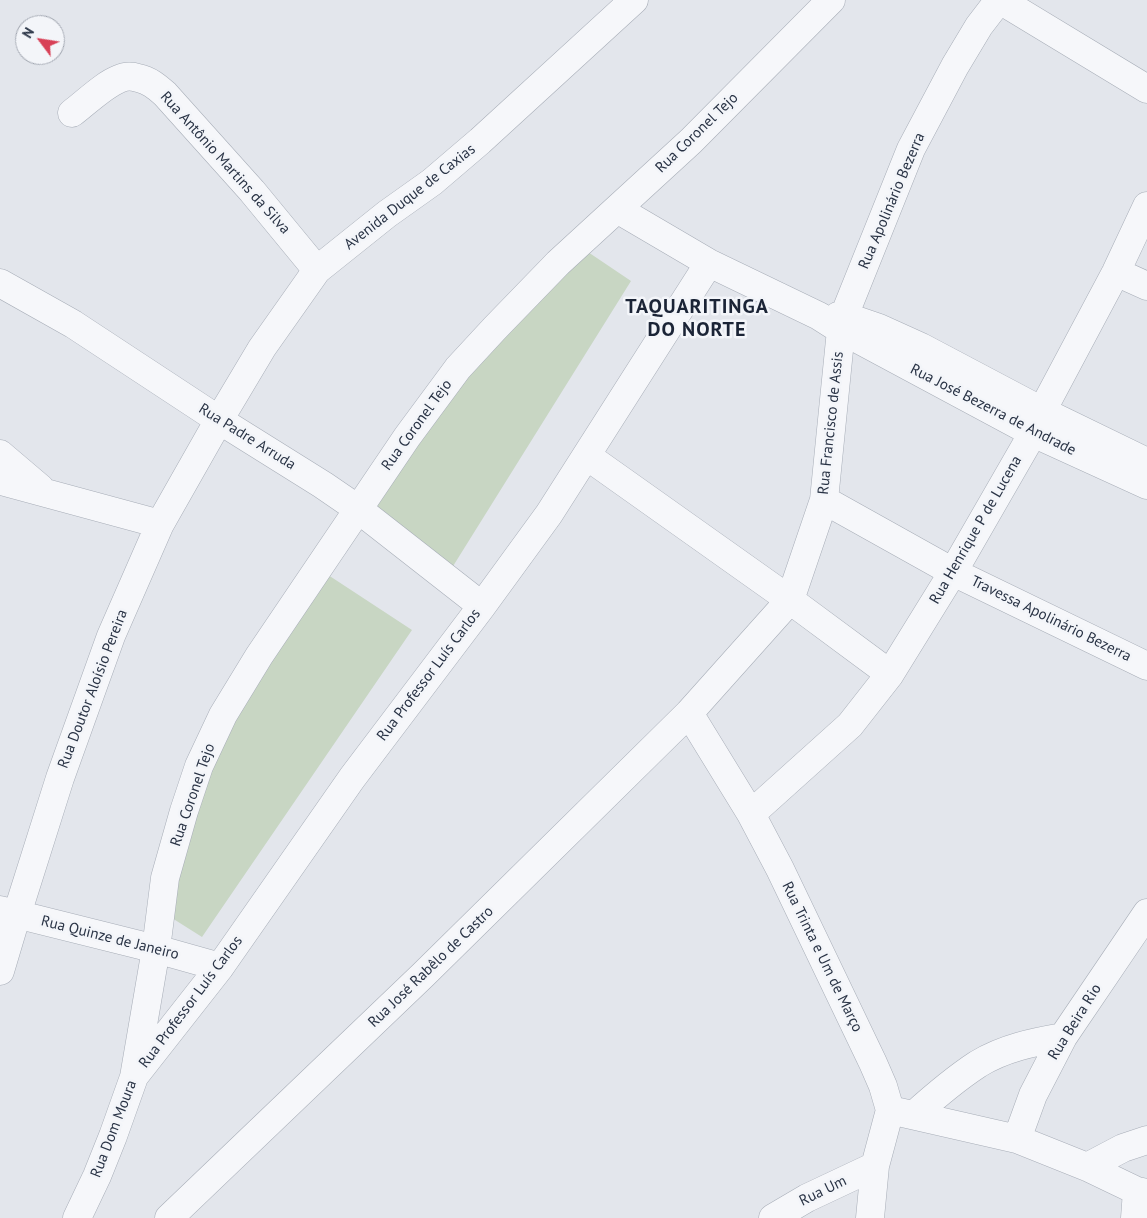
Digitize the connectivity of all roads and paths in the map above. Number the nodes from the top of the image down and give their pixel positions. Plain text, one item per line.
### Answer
1 (634, 0) edge
2 (831, 0) edge
3 (1000, 0) edge
4 (1147, 89) edge
5 (72, 113) dead end
6 (1147, 206) edge
7 (617, 209) junction
8 (709, 262) junction
9 (317, 270) junction
10 (1116, 272) junction
11 (0, 283) edge
12 (1147, 286) edge
13 (835, 321) junction
14 (218, 420) junction
15 (1037, 422) junction
16 (0, 454) edge
17 (586, 456) junction
18 (1147, 462) edge
19 (2, 486) edge
20 (1147, 486) edge
21 (45, 492) junction
22 (824, 500) junction
23 (358, 509) junction
24 (160, 524) junction
25 (953, 572) junction
26 (790, 600) junction
27 (482, 606) junction
28 (1147, 666) edge
29 (890, 674) junction
30 (689, 713) junction
31 (751, 814) junction
32 (8, 912) edge
33 (1147, 913) edge
34 (156, 949) junction
35 (220, 967) junction
36 (0, 971) edge
37 (1063, 1037) junction
38 (134, 1077) junction
39 (902, 1113) junction
40 (1017, 1139) junction
41 (1147, 1140) edge
42 (875, 1166) junction
43 (1087, 1167) junction
44 (1142, 1192) edge
45 (77, 1218) edge
46 (169, 1218) edge
47 (773, 1218) edge
48 (870, 1218) edge
49 (1135, 1218) edge

1 - 9 street, Avenida Duque de Caxias
2 - 7 street, Rua Coronel Tejo
3 - 4 street
3 - 13 street, Rua Apolinário Bezerra
5 - 9 street, Rua Antônio Martins da Silva
6 - 10 street, Rua Henrique P de Lucena
7 - 8 street, Rua José Bezerra de Andrade
7 - 23 street, Rua Coronel Tejo
8 - 13 street, Rua José Bezerra de Andrade
8 - 17 street, Rua Professor Luís Carlos
9 - 14 street, Avenida Duque de Caxias
10 - 12 street
10 - 15 street, Rua Henrique P de Lucena
11 - 14 street, Rua Padre Arruda
13 - 15 street, Rua José Bezerra de Andrade
13 - 22 street, Rua Francisco de Assis
14 - 23 street, Rua Padre Arruda
14 - 24 street, Rua Doutor Aloísio Pereira
15 - 18 street, Rua José Bezerra de Andrade
15 - 20 street, Rua José Bezerra de Andrade
15 - 25 street, Rua Henrique P de Lucena
16 - 21 street
17 - 26 street
17 - 27 street, Rua Professor Luís Carlos
19 - 21 street
21 - 24 street
22 - 25 street, Travessa Apolinário Bezerra
22 - 26 street, Rua Francisco de Assis
23 - 27 street, Rua Padre Arruda
23 - 34 street, Rua Coronel Tejo
24 - 32 street, Rua Doutor Aloísio Pereira
25 - 28 street, Travessa Apolinário Bezerra
25 - 29 street, Rua Henrique P de Lucena
26 - 29 street
26 - 30 street, Rua Francisco de Assis
27 - 35 street, Rua Professor Luís Carlos
29 - 31 street, Rua Henrique P de Lucena
30 - 31 street, Rua Trinta e Um de Março
30 - 46 street, Rua José Rabêlo de Castro
31 - 39 street, Rua Trinta e Um de Março
32 - 34 street, Rua Quinze de Janeiro
32 - 36 street, Rua Doutor Aloísio Pereira
33 - 37 street, Rua Beira Rio
34 - 35 street, Rua Quinze de Janeiro
34 - 38 street, Rua Dom Moura
35 - 38 street, Rua Professor Luís Carlos
37 - 39 street
37 - 40 street, Rua Beira Rio
38 - 45 street, Rua Dom Moura
39 - 40 street
39 - 42 street
40 - 43 street
41 - 43 street
42 - 47 street, Rua Um
42 - 48 street
43 - 44 street
44 - 49 street

